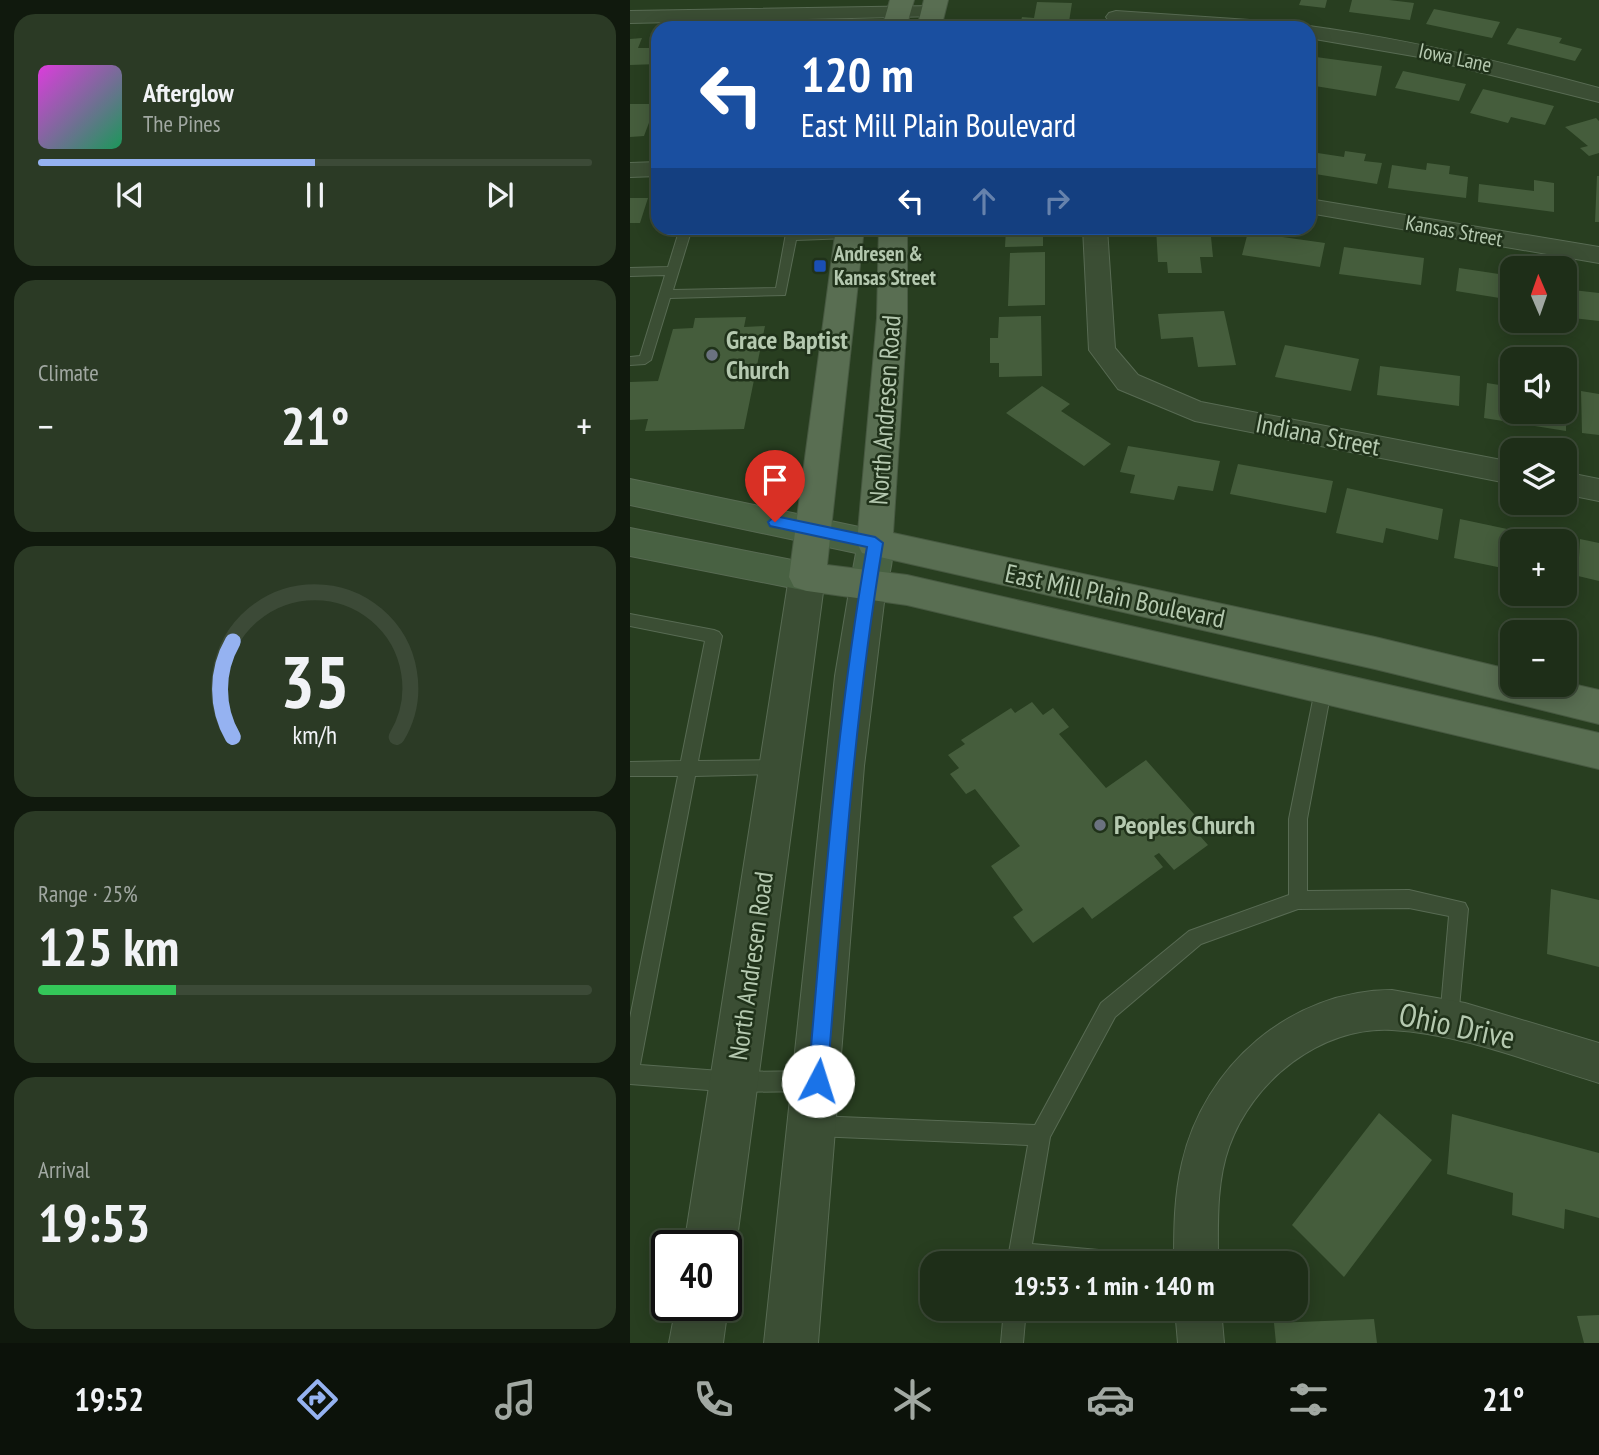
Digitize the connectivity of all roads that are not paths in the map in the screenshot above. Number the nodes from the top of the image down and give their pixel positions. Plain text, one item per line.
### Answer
1 (721, 7) edge
2 (898, 13) edge
3 (933, 13) edge
4 (1117, 15) edge
5 (630, 16) edge
6 (1193, 21) edge
7 (1316, 33) edge
8 (1599, 95) edge
9 (651, 169) edge
10 (630, 170) edge
11 (1316, 207) edge
12 (684, 235) edge
13 (791, 235) edge
14 (850, 235) edge
15 (893, 235) edge
16 (1095, 235) edge
17 (1599, 255) edge
18 (672, 271) junction
19 (630, 272) edge
20 (665, 294) junction
21 (630, 360) edge
22 (1500, 471) edge
23 (1577, 486) edge
24 (1599, 490) edge
25 (630, 492) edge
26 (814, 529) junction
27 (630, 542) edge
28 (875, 543) junction
29 (807, 577) junction
30 (868, 586) junction
31 (630, 620) edge
32 (1324, 685) junction
33 (1599, 706) edge
34 (1599, 751) edge
35 (779, 767) junction
36 (690, 768) junction
37 (630, 769) edge
38 (1298, 900) junction
39 (1450, 1019) junction
40 (1599, 1063) edge
41 (630, 1067) edge
42 (630, 1074) edge
43 (818, 1081) junction
44 (734, 1082) junction
45 (813, 1126) junction
46 (1040, 1135) junction
47 (712, 1230) edge
48 (1019, 1251) edge
49 (1196, 1251) edge
50 (700, 1321) edge
51 (1013, 1321) edge
52 (1199, 1321) edge
53 (696, 1343) edge
54 (791, 1343) edge
55 (1012, 1343) edge
56 (1200, 1343) edge

1 - 2 street
1 - 5 street
2 - 3 street
4 - 6 street
7 - 8 street, Iowa Lane
9 - 10 street
11 - 17 street, Kansas Street
12 - 18 lane
13 - 20 lane
14 - 26 main road, North Andresen Road
15 - 28 main road, North Andresen Road
16 - 22 street, Indiana Street
18 - 19 lane
18 - 20 lane
20 - 21 lane
23 - 24 street
25 - 26 main road, East Mill Plain Boulevard
26 - 28 main road, East Mill Plain Boulevard
26 - 29 main road, North Andresen Road
27 - 29 main road, East Mill Plain Boulevard
28 - 30 main road, North Andresen Road
28 - 33 main road, East Mill Plain Boulevard
29 - 30 main road, East Mill Plain Boulevard
29 - 35 street, North Andresen Road
30 - 32 main road, East Mill Plain Boulevard
30 - 43 street, North Andresen Road
31 - 36 lane
32 - 34 main road, East Mill Plain Boulevard
32 - 38 lane
35 - 36 lane
35 - 44 street, North Andresen Road
36 - 37 lane
36 - 41 lane
38 - 39 lane
38 - 46 lane
39 - 40 street, Ohio Drive
39 - 49 street, Ohio Drive
42 - 44 lane
43 - 44 lane
43 - 45 street, North Andresen Road
44 - 47 street, North Andresen Road
45 - 46 lane
45 - 54 street, North Andresen Road
46 - 48 lane
50 - 53 street
51 - 55 lane
52 - 56 street

